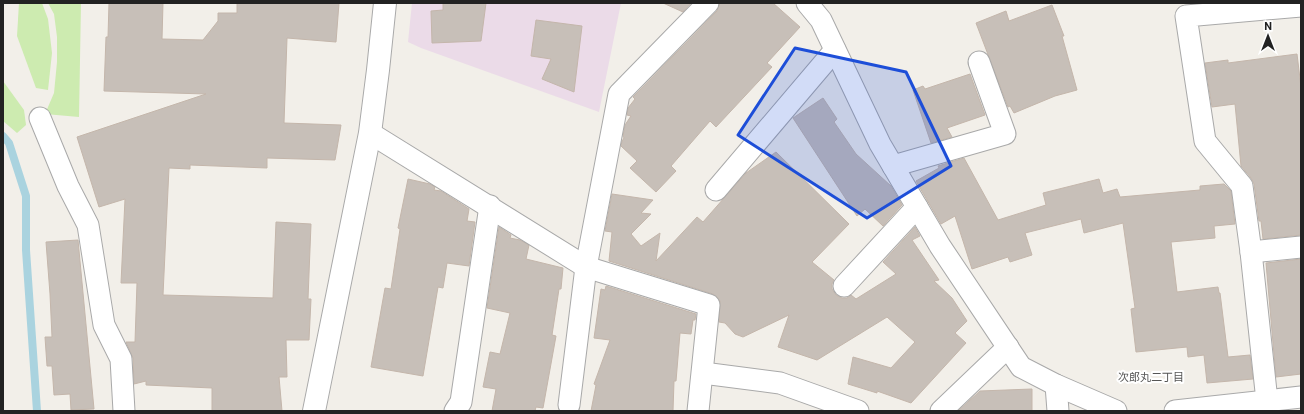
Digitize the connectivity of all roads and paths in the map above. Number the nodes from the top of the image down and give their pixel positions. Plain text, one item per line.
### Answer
1 (385, 3) edge
2 (708, 3) edge
3 (807, 3) edge
4 (1301, 6) edge
5 (835, 50) junction
6 (979, 62) dead end
7 (40, 118) dead end
8 (370, 133) junction
9 (893, 166) junction
10 (716, 190) dead end
11 (490, 206) junction
12 (917, 207) junction
13 (1301, 247) edge
14 (1251, 252) junction
15 (586, 267) junction
16 (844, 286) dead end
17 (1008, 347) junction
18 (703, 373) junction
19 (1056, 385) junction
20 (1301, 397) edge
21 (1267, 401) junction
22 (569, 405) dead end
23 (850, 410) edge
24 (124, 411) edge
25 (314, 411) edge
26 (456, 411) edge
27 (698, 411) edge
28 (941, 411) edge
29 (1058, 411) edge
30 (1116, 411) edge
31 (1176, 411) edge

1 - 8 street
2 - 15 street
3 - 5 street
4 - 14 street
5 - 9 street
5 - 10 street
6 - 9 street
7 - 24 street
8 - 11 street
8 - 25 street
9 - 12 street
11 - 15 street
11 - 26 street
12 - 16 street
12 - 17 street
13 - 14 street
14 - 21 street
15 - 18 street
15 - 22 street
17 - 19 street
17 - 28 street
18 - 23 street
18 - 27 street
19 - 29 street
19 - 30 street
20 - 21 street
21 - 31 street

